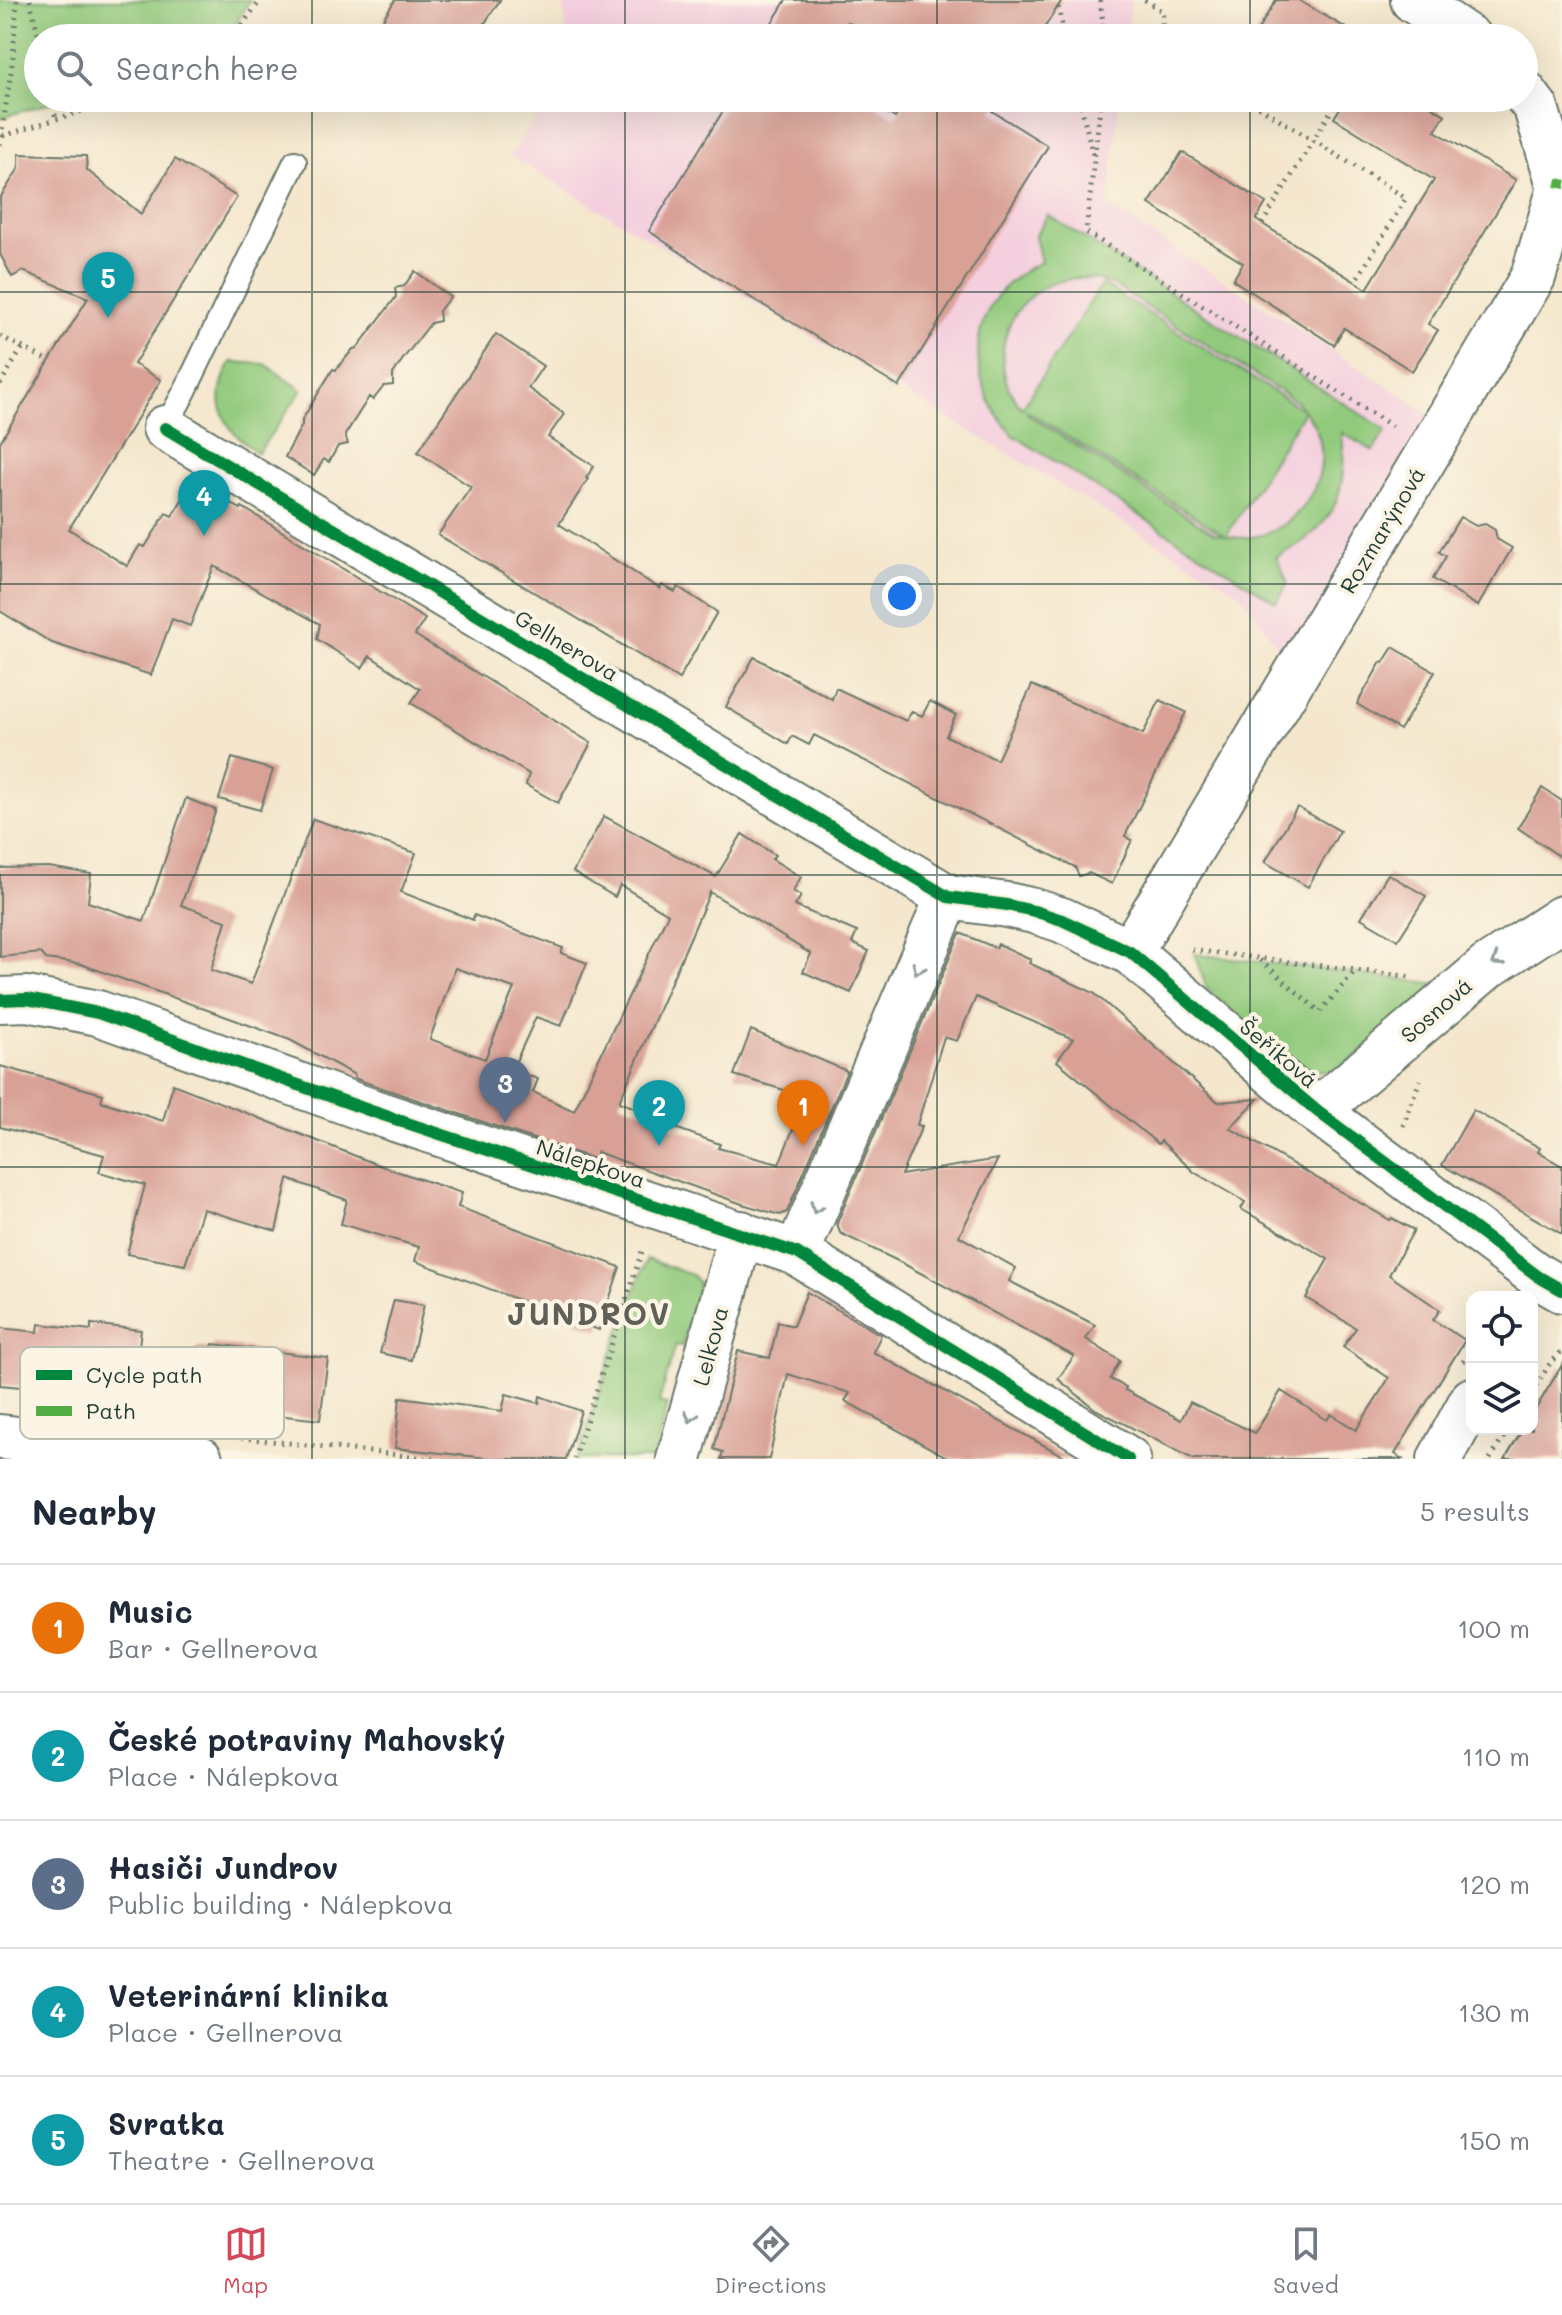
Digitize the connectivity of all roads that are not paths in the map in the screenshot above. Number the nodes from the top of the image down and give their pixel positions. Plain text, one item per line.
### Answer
1 (1413, 0) edge
2 (1448, 24) edge
3 (1537, 112) edge
4 (295, 162) dead end
5 (165, 428) joint
6 (948, 897) junction
7 (1562, 918) edge
8 (1130, 952) junction
9 (0, 1000) edge
10 (1317, 1111) junction
11 (741, 1233) junction
12 (797, 1253) junction
13 (1543, 1288) edge
14 (1466, 1411) edge
15 (0, 1437) edge
16 (200, 1459) edge
17 (679, 1459) edge
18 (1128, 1459) edge
19 (1440, 1459) edge

1 - 2 street
3 - 8 street, Rozmarýnová
4 - 5 lane
5 - 6 street, Gellnerova
6 - 8 street, Šeříková
6 -> 12 street
7 -> 10 street, Sosnová
8 - 10 street, Šeříková
9 - 11 street, Nálepkova
10 - 13 street, Šeříková
11 - 12 street, Nálepkova
11 -> 17 street, Lelkova
12 - 18 street, Nálepkova
14 - 19 street
15 - 16 street

